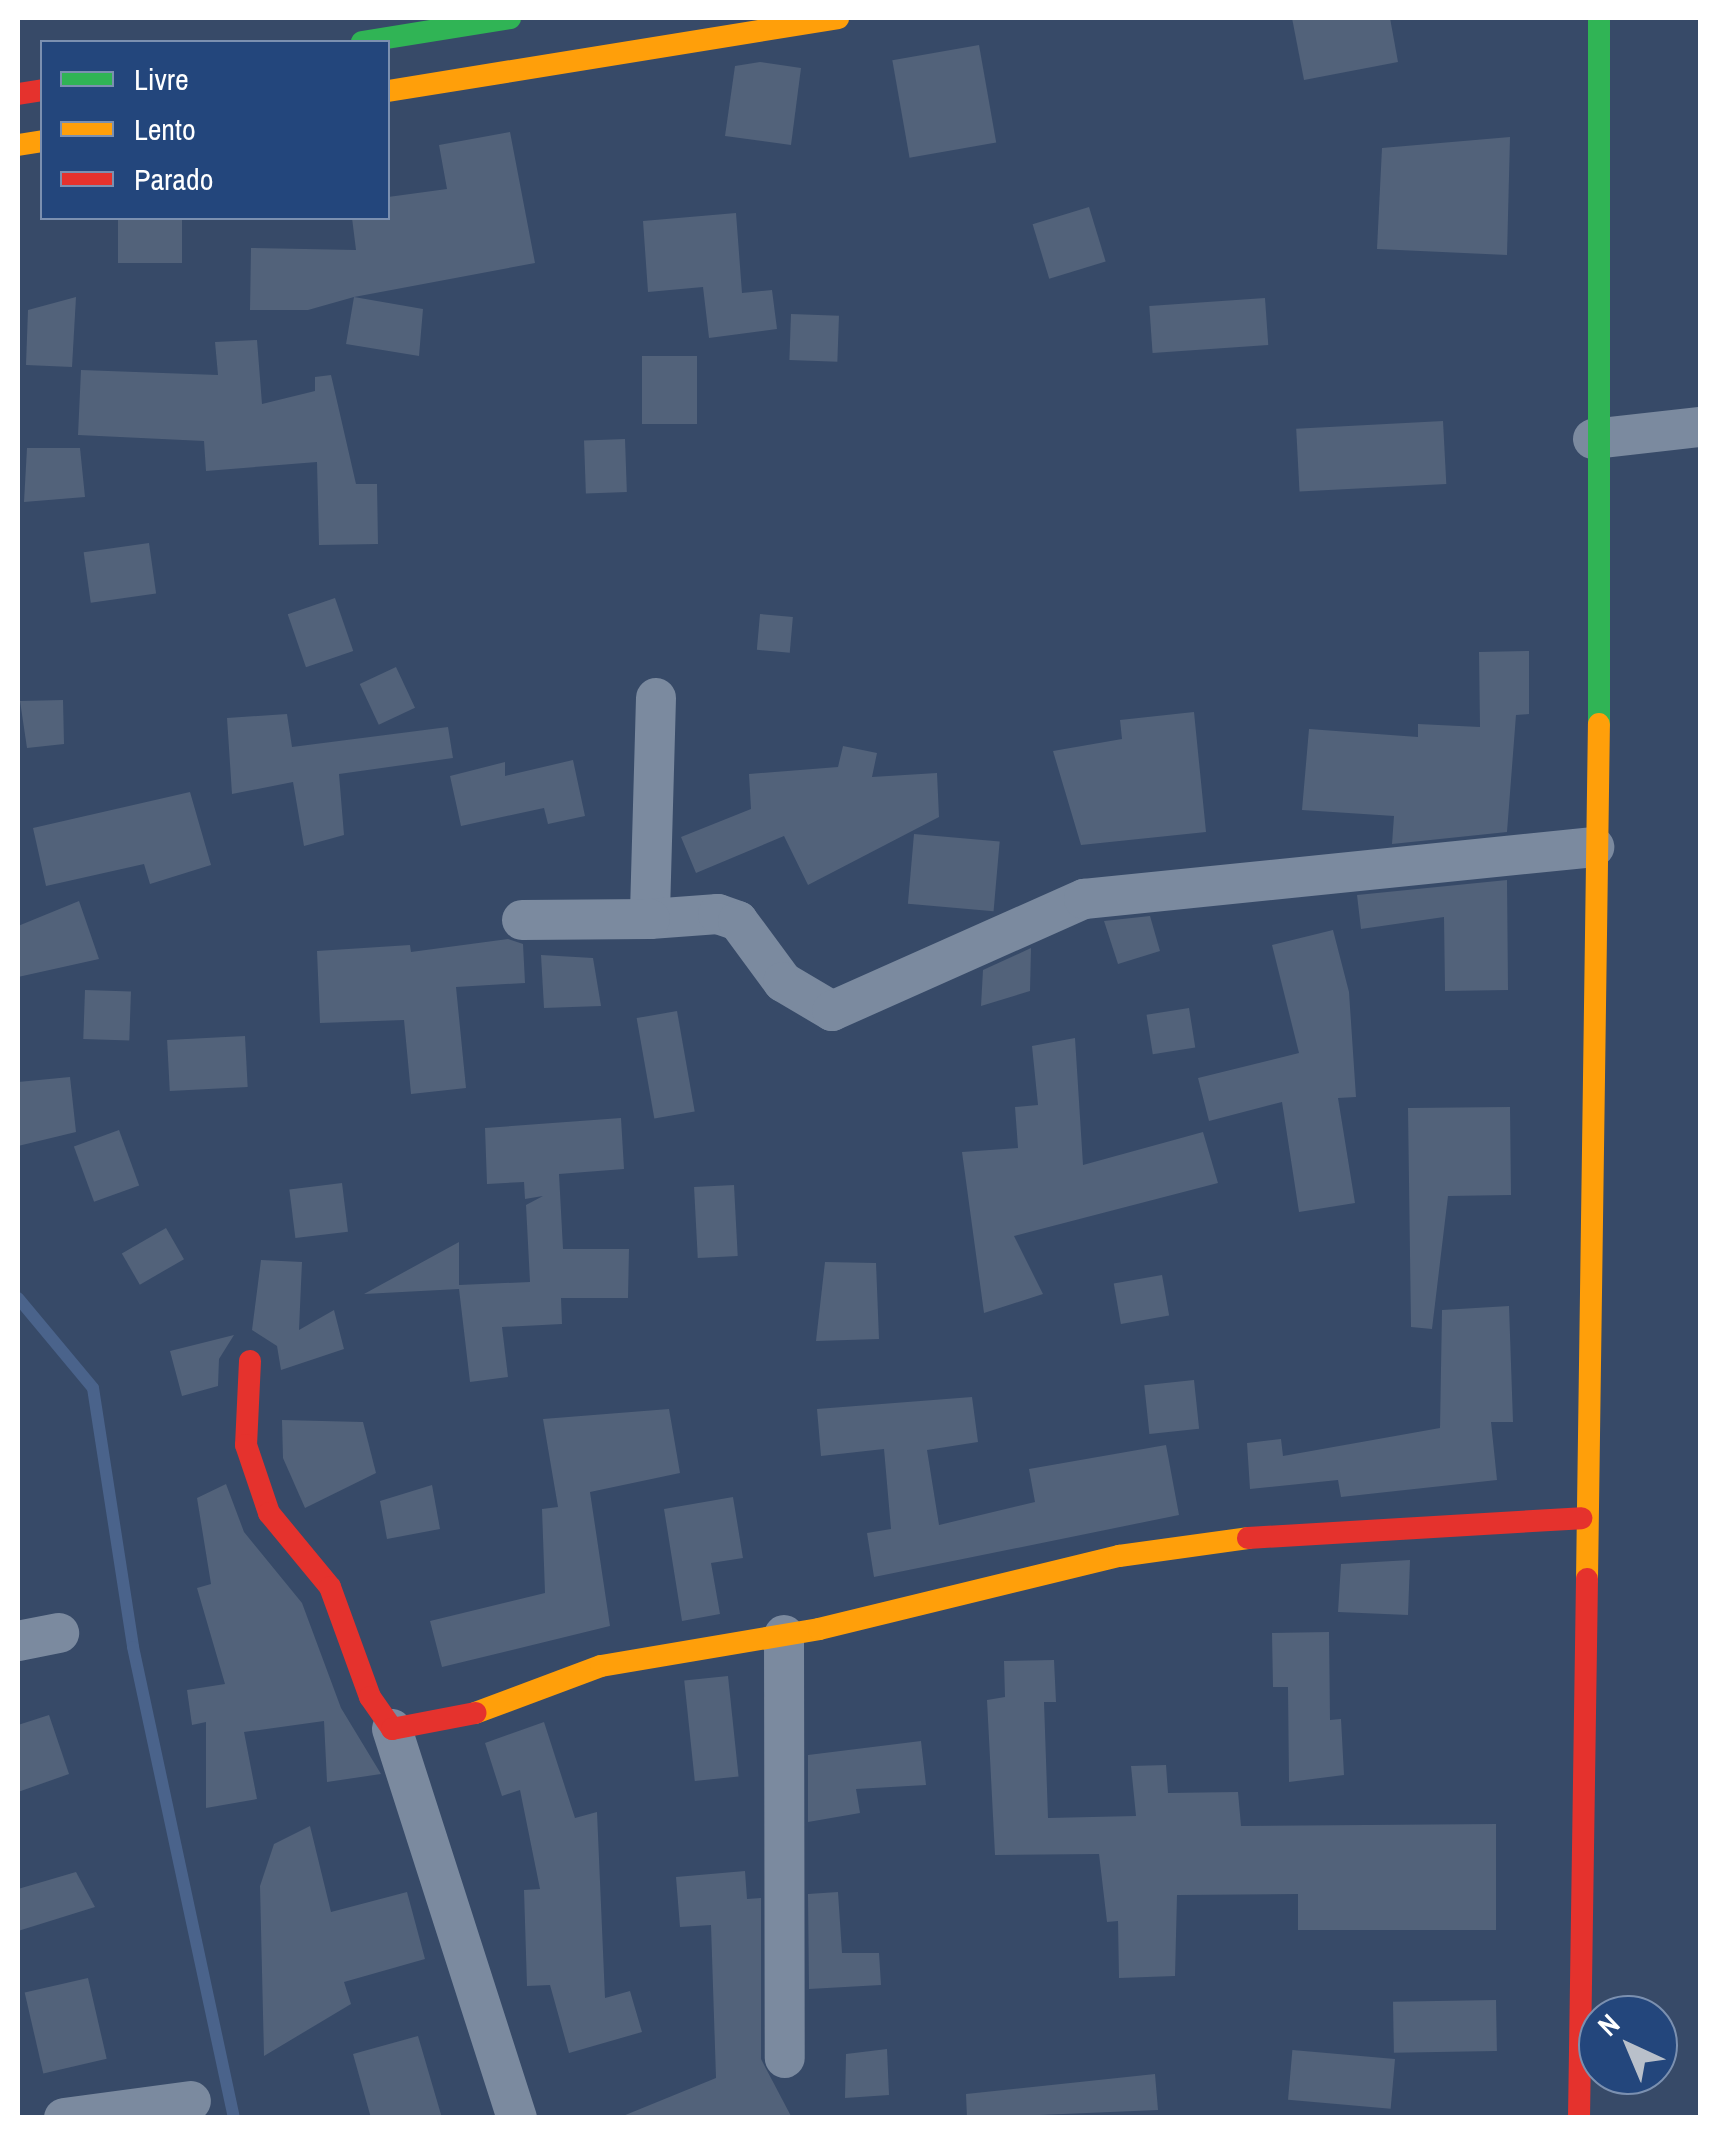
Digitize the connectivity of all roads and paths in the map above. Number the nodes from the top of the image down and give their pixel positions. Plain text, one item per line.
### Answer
1 (510, 18) edge
2 (838, 18) edge
3 (1599, 18) edge
4 (374, 40) edge
5 (390, 91) edge
6 (1700, 427) edge
7 (1592, 439) junction
8 (656, 698) dead end
9 (1594, 847) junction
10 (650, 919) junction
11 (522, 920) dead end
12 (250, 1362) dead end
13 (1581, 1518) junction
14 (59, 1634) dead end
15 (784, 1635) junction
16 (18, 1641) edge
17 (392, 1729) junction
18 (785, 2058) dead end
19 (191, 2100) dead end
20 (64, 2118) edge
21 (517, 2118) edge
22 (1579, 2118) edge

1 - 4 street
2 - 5 street
3 - 7 street
6 - 7 street
7 - 9 street
8 - 10 street
9 - 10 street
9 - 13 street
10 - 11 street
12 - 17 street
13 - 15 street
13 - 22 street
14 - 16 street
15 - 17 street
15 - 18 street
17 - 21 street
19 - 20 street

